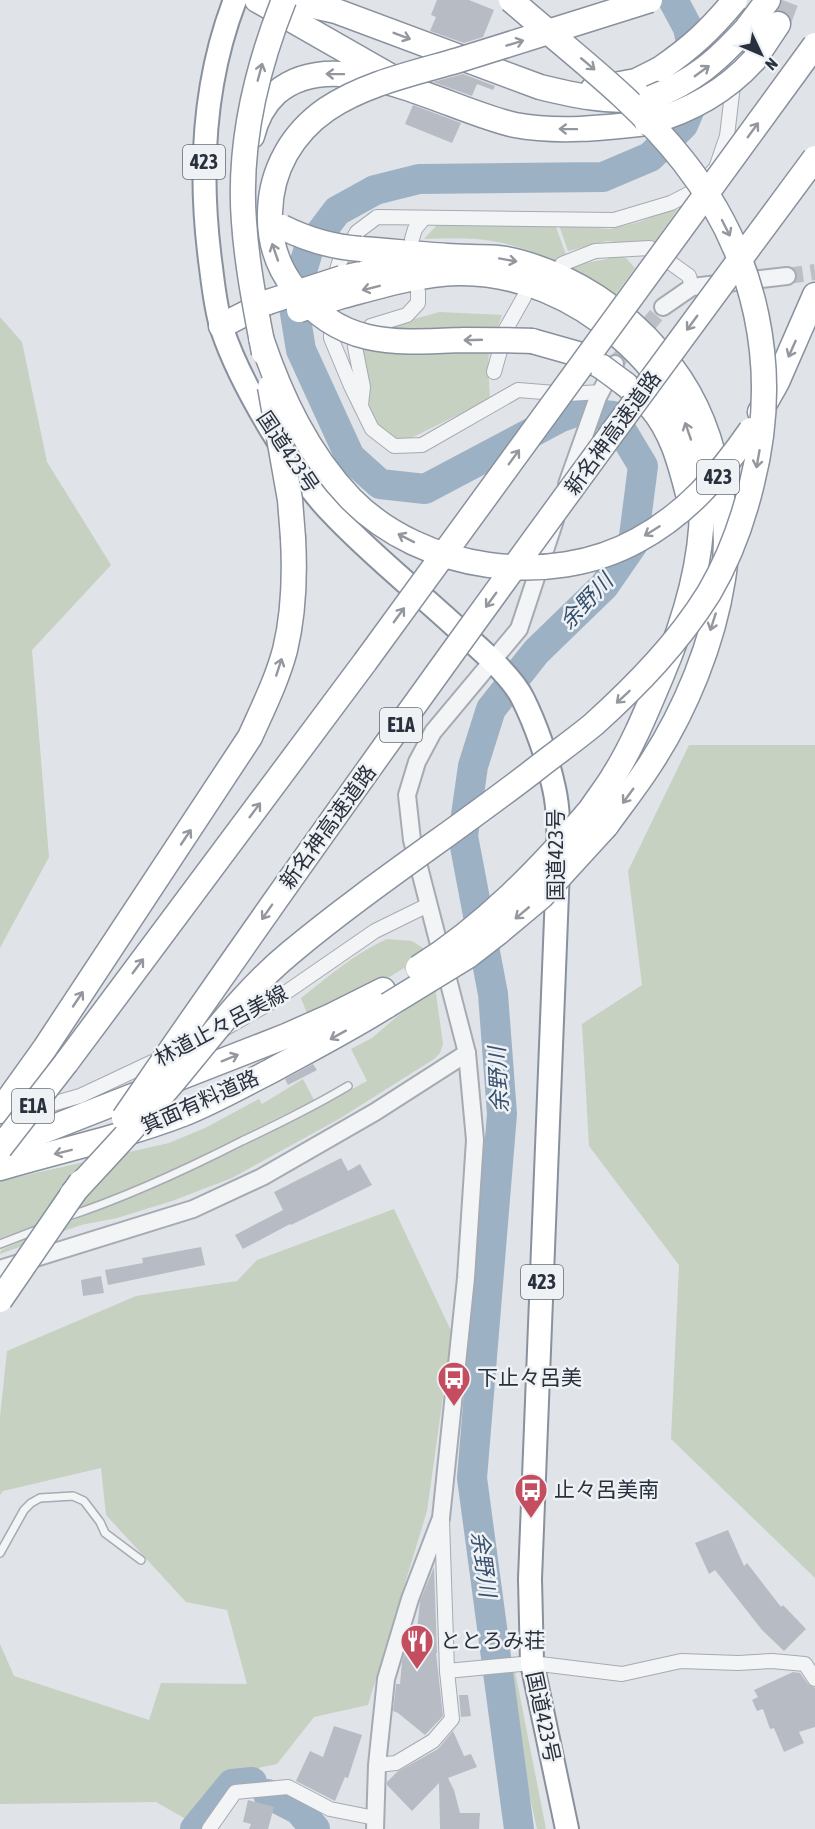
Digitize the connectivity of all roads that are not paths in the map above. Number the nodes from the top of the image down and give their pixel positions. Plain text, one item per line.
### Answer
1 (235, 0) edge
2 (257, 0) edge
3 (285, 0) edge
4 (511, 0) edge
5 (650, 0) edge
6 (722, 0) edge
7 (735, 0) edge
8 (768, 0) tunnel mouth
9 (778, 24) tunnel mouth
10 (815, 45) edge
11 (540, 87) junction
12 (413, 89) junction
13 (815, 159) edge
14 (424, 218) junction
15 (412, 239) dead end
16 (450, 256) junction
17 (562, 264) dead end
18 (787, 276) tunnel mouth
19 (342, 287) junction
20 (692, 287) junction
21 (418, 291) dead end
22 (815, 295) edge
23 (524, 297) dead end
24 (663, 307) tunnel mouth
25 (267, 319) junction
26 (221, 326) junction
27 (494, 372) dead end
28 (614, 372) junction
29 (600, 394) junction
30 (361, 407) junction
31 (691, 592) junction
32 (492, 660) junction
33 (598, 817) junction
34 (428, 905) junction
35 (385, 997) junction
36 (466, 1053) junction
37 (348, 1086) dead end
38 (0, 1111) edge
39 (0, 1119) edge
40 (0, 1148) edge
41 (0, 1168) edge
42 (72, 1194) junction
43 (0, 1244) edge
44 (0, 1269) edge
45 (0, 1300) edge
46 (441, 1518) junction
47 (0, 1552) edge
48 (141, 1560) dead end
49 (525, 1663) junction
50 (447, 1671) junction
51 (815, 1679) edge
52 (377, 1765) junction
53 (375, 1823) edge
54 (209, 1829) edge
55 (567, 1829) edge

1 - 26 highway, 国道423号 / 423
2 - 12 highway
3 -> 11 highway
25 -> 3 highway, bridge
4 -> 42 highway, bridge
28 -> 5 highway, bridge
6 - 14 street
7 - 11 highway, bridge
11 -> 8 highway, bridge
9 -> 12 highway, bridge
40 -> 10 highway, E1A, bridge
12 -> 16 highway, bridge
13 -> 42 highway, 新名神高速道路 / E1A, bridge
14 - 15 street
14 - 30 street
16 - 19 highway, 423
16 -> 33 highway, 423
17 - 20 street
18 - 20 street
19 - 25 highway, 423, bridge
31 -> 19 highway, 423
20 - 24 street
21 - 30 street
22 -> 25 highway, bridge
23 - 27 street
25 - 26 highway, 423
38 -> 25 highway, bridge
26 - 32 highway, 国道423号 / 423
28 - 29 street
28 - 31 highway
29 - 30 street
29 - 32 street
31 - 33 highway, 423
32 - 34 street
32 - 49 highway, 国道423号 / 423
33 - 35 highway, 423, bridge
34 - 36 street
34 - 39 street, 林道止々呂美線
40 -> 35 highway, 箕面有料道路 / 423
35 -> 41 highway, 箕面有料道路 / 423
36 - 44 street
36 - 46 street
37 - 43 lane
42 - 45 highway, 新名神高速道路 / E1A, bridge
46 - 50 street
46 - 52 street
47 - 48 lane
49 - 50 street
49 - 51 street
49 - 55 highway, 国道423号 / 423
50 - 52 street
52 - 53 street
53 - 54 street

